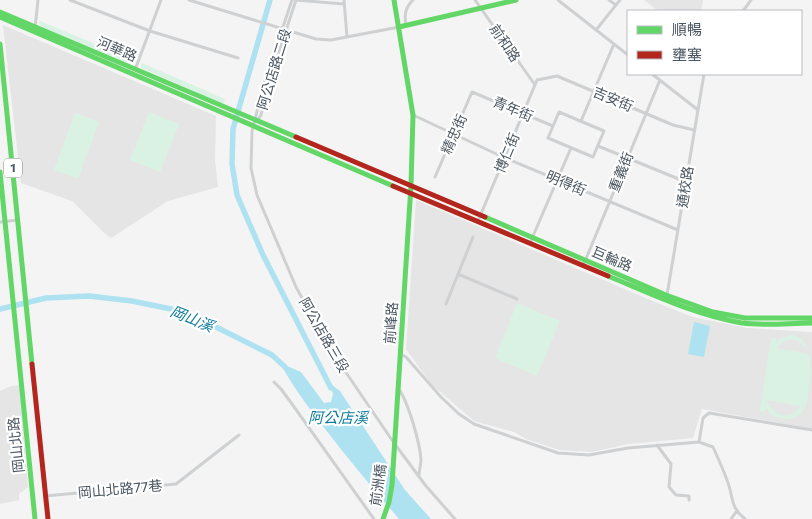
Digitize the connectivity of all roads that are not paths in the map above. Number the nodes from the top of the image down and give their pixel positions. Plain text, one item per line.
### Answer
1 (38, 0) edge
2 (70, 0) edge
3 (161, 0) edge
4 (189, 0) edge
5 (294, 0) edge
6 (394, 0) edge
7 (413, 0) edge
8 (475, 0) edge
9 (516, 0) edge
10 (558, 0) edge
11 (608, 0) edge
12 (620, 0) edge
13 (344, 2) edge
14 (616, 6) junction
15 (482, 9) junction
16 (0, 12) edge
17 (0, 17) edge
18 (406, 26) junction
19 (399, 27) junction
20 (35, 29) junction
21 (282, 29) junction
22 (150, 30) junction
23 (596, 30) junction
24 (347, 37) junction
25 (0, 44) edge
26 (614, 44) junction
27 (627, 54) edge
28 (238, 58) dead end
29 (134, 71) junction
30 (653, 75) edge
31 (704, 75) edge
32 (660, 80) junction
33 (535, 85) junction
34 (594, 91) junction
35 (472, 92) joint
36 (698, 110) junction
37 (523, 113) junction
38 (646, 113) junction
39 (413, 115) junction
40 (581, 121) junction
41 (253, 122) junction
42 (553, 126) junction
43 (694, 130) junction
44 (454, 134) junction
45 (598, 146) junction
46 (571, 148) junction
47 (505, 158) junction
48 (626, 158) junction
49 (0, 172) edge
50 (435, 177) dead end
51 (558, 179) junction
52 (686, 182) junction
53 (411, 186) junction
54 (410, 193) junction
55 (609, 201) junction
56 (479, 218) junction
57 (18, 220) junction
58 (2, 222) edge
59 (678, 230) junction
60 (473, 237) dead end
61 (533, 237) junction
62 (530, 243) junction
63 (584, 263) junction
64 (458, 274) junction
65 (666, 298) junction
66 (517, 299) dead end
67 (446, 304) dead end
68 (812, 318) edge
69 (812, 323) edge
70 (400, 354) junction
71 (274, 382) dead end
72 (398, 388) junction
73 (812, 430) edge
74 (239, 435) dead end
75 (699, 442) junction
76 (394, 443) junction
77 (656, 445) junction
78 (393, 454) joint
79 (419, 476) junction
80 (45, 496) junction
81 (690, 500) dead end
82 (736, 512) junction
83 (35, 519) edge
84 (48, 519) edge
85 (374, 519) edge
86 (383, 519) edge
87 (455, 519) edge
88 (731, 519) edge
89 (745, 519) edge

1 - 20 street
2 - 22 street
3 - 22 street
4 - 21 street
5 - 13 street
5 - 21 street, 阿公店路二段
6 - 19 street
7 - 18 street
8 - 15 street, 前和路
9 - 15 street
10 - 23 street
11 - 14 street
12 - 14 street
13 - 24 street
14 - 23 street
15 - 18 street
15 - 33 street, 前和路
16 - 20 street, 河華路
17 - 20 street, 河華路
18 - 19 street
19 - 24 street
19 - 39 street
20 - 29 street, 河華路
21 - 24 street
21 - 41 street, 阿公店路二段
22 - 28 street
22 - 29 street
23 - 26 street
25 - 57 street, 1
26 - 27 street
26 - 34 street
29 - 41 street, 河華路
30 - 32 street
31 - 36 street, 通校路
32 - 36 street
32 - 38 street, 重義街
33 - 34 street, 吉安街
33 - 37 street, 博仁街
34 - 38 street, 吉安街
34 - 40 street
35 - 37 street, 青年街
35 - 44 street, 精忠街
36 - 43 street, 通校路
37 - 42 street, 青年街
37 - 47 street, 博仁街
38 - 43 street, 吉安街
38 - 48 street, 重義街
39 - 44 street, 明得街
39 - 53 street
40 - 42 street
40 - 45 street
41 - 53 street
41 - 54 street
41 - 76 street, 阿公店路三段
42 - 46 street
43 - 52 street, 通校路
44 - 47 street, 明得街
44 - 50 street, 精忠街
45 - 46 street
45 - 48 street
46 - 51 street
47 - 51 street, 明得街
47 - 56 street, 博仁街
48 - 52 street
48 - 55 street, 重義街
49 - 58 street, 1
51 - 55 street, 明得街
51 - 61 street
52 - 59 street, 通校路
53 - 54 street, 前峰路
53 - 56 street, 巨輪路
54 - 56 street, 巨輪路
54 - 70 street, 前峰路
55 - 59 street, 明得街
55 - 63 street, 重義街
56 - 61 street, 巨輪路
56 - 62 street, 巨輪路
57 - 58 street
57 - 80 street, 岡山北路 / 1
58 - 83 street, 岡山北路 / 1
59 - 65 street, 通校路
60 - 64 street
61 - 62 street
61 - 63 street, 巨輪路
62 - 63 street, 巨輪路
63 - 65 street, 巨輪路
64 - 66 street
64 - 67 street
65 - 68 street, 巨輪路
65 - 69 street, 巨輪路
70 - 72 street, 前峰路
70 - 77 street
71 - 85 street
72 - 76 street, 前峰路
72 - 79 street
73 - 75 street
74 - 80 street, 岡山北路77巷
75 - 77 street
75 - 82 street
76 - 78 street, 前峰路
76 - 79 street, 阿公店路三段
77 - 81 street
78 - 86 street, 前洲橋
79 - 87 street, 阿公店路三段
80 - 84 street, 岡山北路 / 1
82 - 88 street
82 - 89 street

